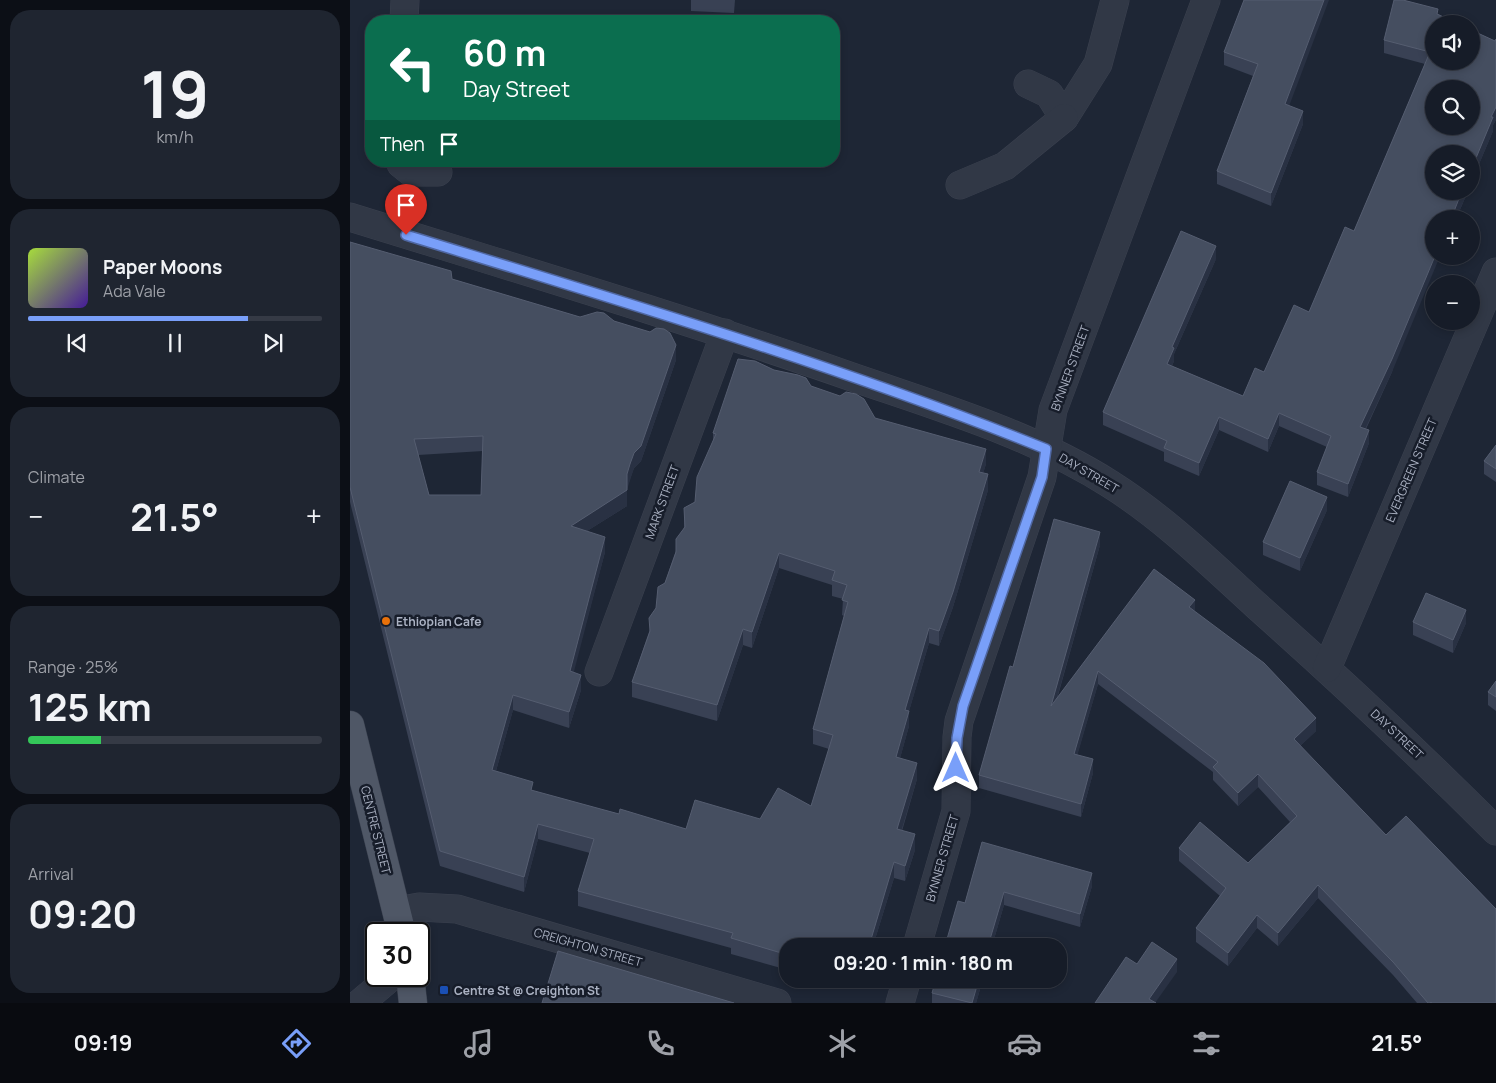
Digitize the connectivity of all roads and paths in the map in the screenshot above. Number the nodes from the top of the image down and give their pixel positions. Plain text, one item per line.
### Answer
1 (405, 0) edge
2 (1115, 0) edge
3 (1206, 0) edge
4 (404, 15) edge
5 (1028, 84) dead end
6 (1064, 118) junction
7 (405, 167) edge
8 (438, 172) dead end
9 (960, 185) dead end
10 (350, 217) edge
11 (1496, 272) edge
12 (724, 333) junction
13 (1046, 449) junction
14 (1326, 668) junction
15 (599, 672) dead end
16 (350, 725) edge
17 (1496, 831) edge
18 (399, 922) edge
19 (919, 938) edge
20 (379, 987) edge
21 (411, 987) edge
22 (904, 988) edge
23 (360, 1003) edge
24 (413, 1003) edge
25 (776, 1003) edge
26 (900, 1003) edge

1 - 4 street
2 - 6 street
3 - 13 street, BYNNER STREET
5 - 6 street
6 - 9 street
7 - 8 street
10 - 12 street, DAY STREET
11 - 14 street, EVERGREEN STREET
12 - 13 street, DAY STREET
12 - 15 street, MARK STREET
13 - 14 street, DAY STREET
13 - 19 street, BYNNER STREET
14 - 17 street, DAY STREET
16 - 18 main road, CENTRE STREET
18 - 25 street, CREIGHTON STREET
20 - 23 street
21 - 24 main road
22 - 26 street

